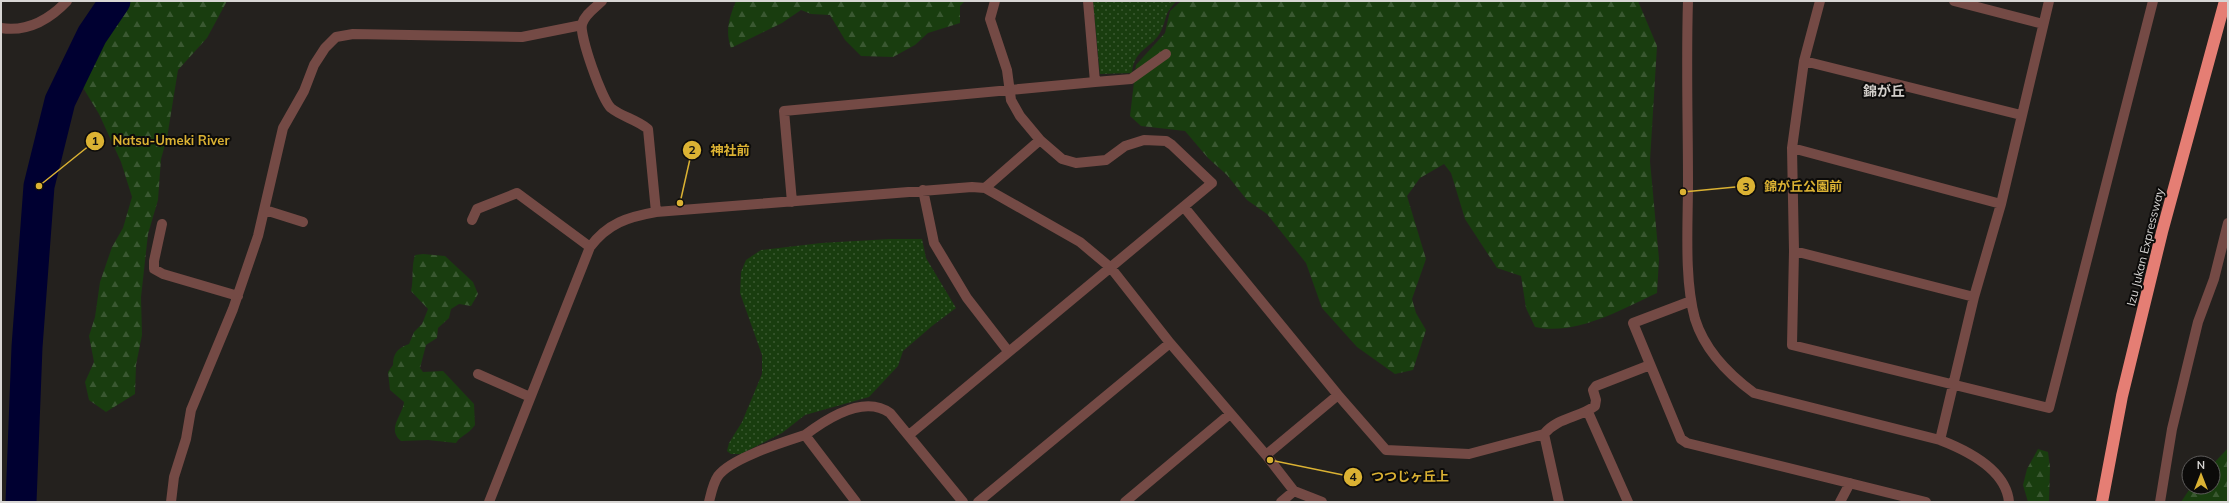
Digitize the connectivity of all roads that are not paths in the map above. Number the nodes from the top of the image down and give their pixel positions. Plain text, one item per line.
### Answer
1 (67, 1) edge
2 (602, 1) edge
3 (995, 1) edge
4 (1088, 1) edge
5 (1688, 1) edge
6 (1820, 1) edge
7 (1954, 1) edge
8 (2049, 1) edge
9 (2153, 1) edge
10 (2225, 1) edge
11 (2043, 24) junction
12 (582, 25) junction
13 (1, 28) edge
14 (1166, 54) dead end
15 (1804, 61) junction
16 (1096, 82) junction
17 (1008, 90) junction
18 (2021, 115) junction
19 (1040, 140) junction
20 (1792, 148) junction
21 (985, 188) junction
22 (923, 190) junction
23 (792, 202) junction
24 (2001, 204) junction
25 (1184, 207) junction
26 (265, 210) junction
27 (656, 212) junction
28 (472, 220) dead end
29 (303, 222) dead end
30 (2228, 223) edge
31 (162, 224) dead end
32 (590, 247) junction
33 (1794, 251) junction
34 (1111, 268) junction
35 (238, 296) junction
36 (1974, 297) junction
37 (1691, 301) junction
38 (1170, 343) junction
39 (1008, 351) junction
40 (1650, 365) junction
41 (478, 374) dead end
42 (1955, 384) junction
43 (1338, 395) junction
44 (530, 397) junction
45 (1588, 412) junction
46 (1230, 414) junction
47 (1544, 434) junction
48 (804, 435) junction
49 (909, 435) junction
50 (1940, 440) junction
51 (1266, 455) junction
52 (1850, 483) junction
53 (1294, 491) junction
54 (171, 502) edge
55 (489, 502) edge
56 (709, 502) edge
57 (856, 502) edge
58 (963, 502) edge
59 (978, 502) edge
60 (1125, 502) edge
61 (1281, 502) edge
62 (1322, 502) edge
63 (1559, 502) edge
64 (1628, 502) edge
65 (1840, 502) edge
66 (1926, 502) edge
67 (2008, 502) edge
68 (2102, 502) edge
69 (2160, 502) edge

1 - 13 street
2 - 12 street
3 - 17 street
4 - 16 street
5 - 37 street
6 - 15 street
7 - 11 street
8 - 11 street
9 - 42 street
10 - 68 highway, Izu Jukan Expressway
11 - 18 street
12 - 26 street
12 - 27 street
14 - 16 street
15 - 18 street
15 - 20 street
16 - 17 street
17 - 19 street
17 - 23 street
18 - 24 street
19 - 21 street
19 - 25 street
20 - 24 street
20 - 33 street
21 - 22 street
21 - 34 street
22 - 23 street
22 - 39 street
23 - 27 street
24 - 36 street
25 - 34 street
25 - 43 street
26 - 29 street
26 - 35 street
27 - 32 street
28 - 32 street
30 - 69 street
31 - 35 street
32 - 44 street
33 - 36 street
33 - 42 street
34 - 38 street
34 - 39 street
35 - 54 street
36 - 42 street
37 - 40 street
37 - 50 street
38 - 46 street
38 - 59 street
39 - 49 street
40 - 45 street
40 - 52 street
41 - 44 street
42 - 50 street
43 - 47 street
43 - 51 street
44 - 55 street
45 - 47 street
45 - 64 street
46 - 51 street
46 - 60 street
47 - 63 street
48 - 49 street
48 - 56 street
48 - 57 street
49 - 58 street
50 - 67 street
51 - 53 street
52 - 65 street
52 - 66 street
53 - 61 street
53 - 62 street

